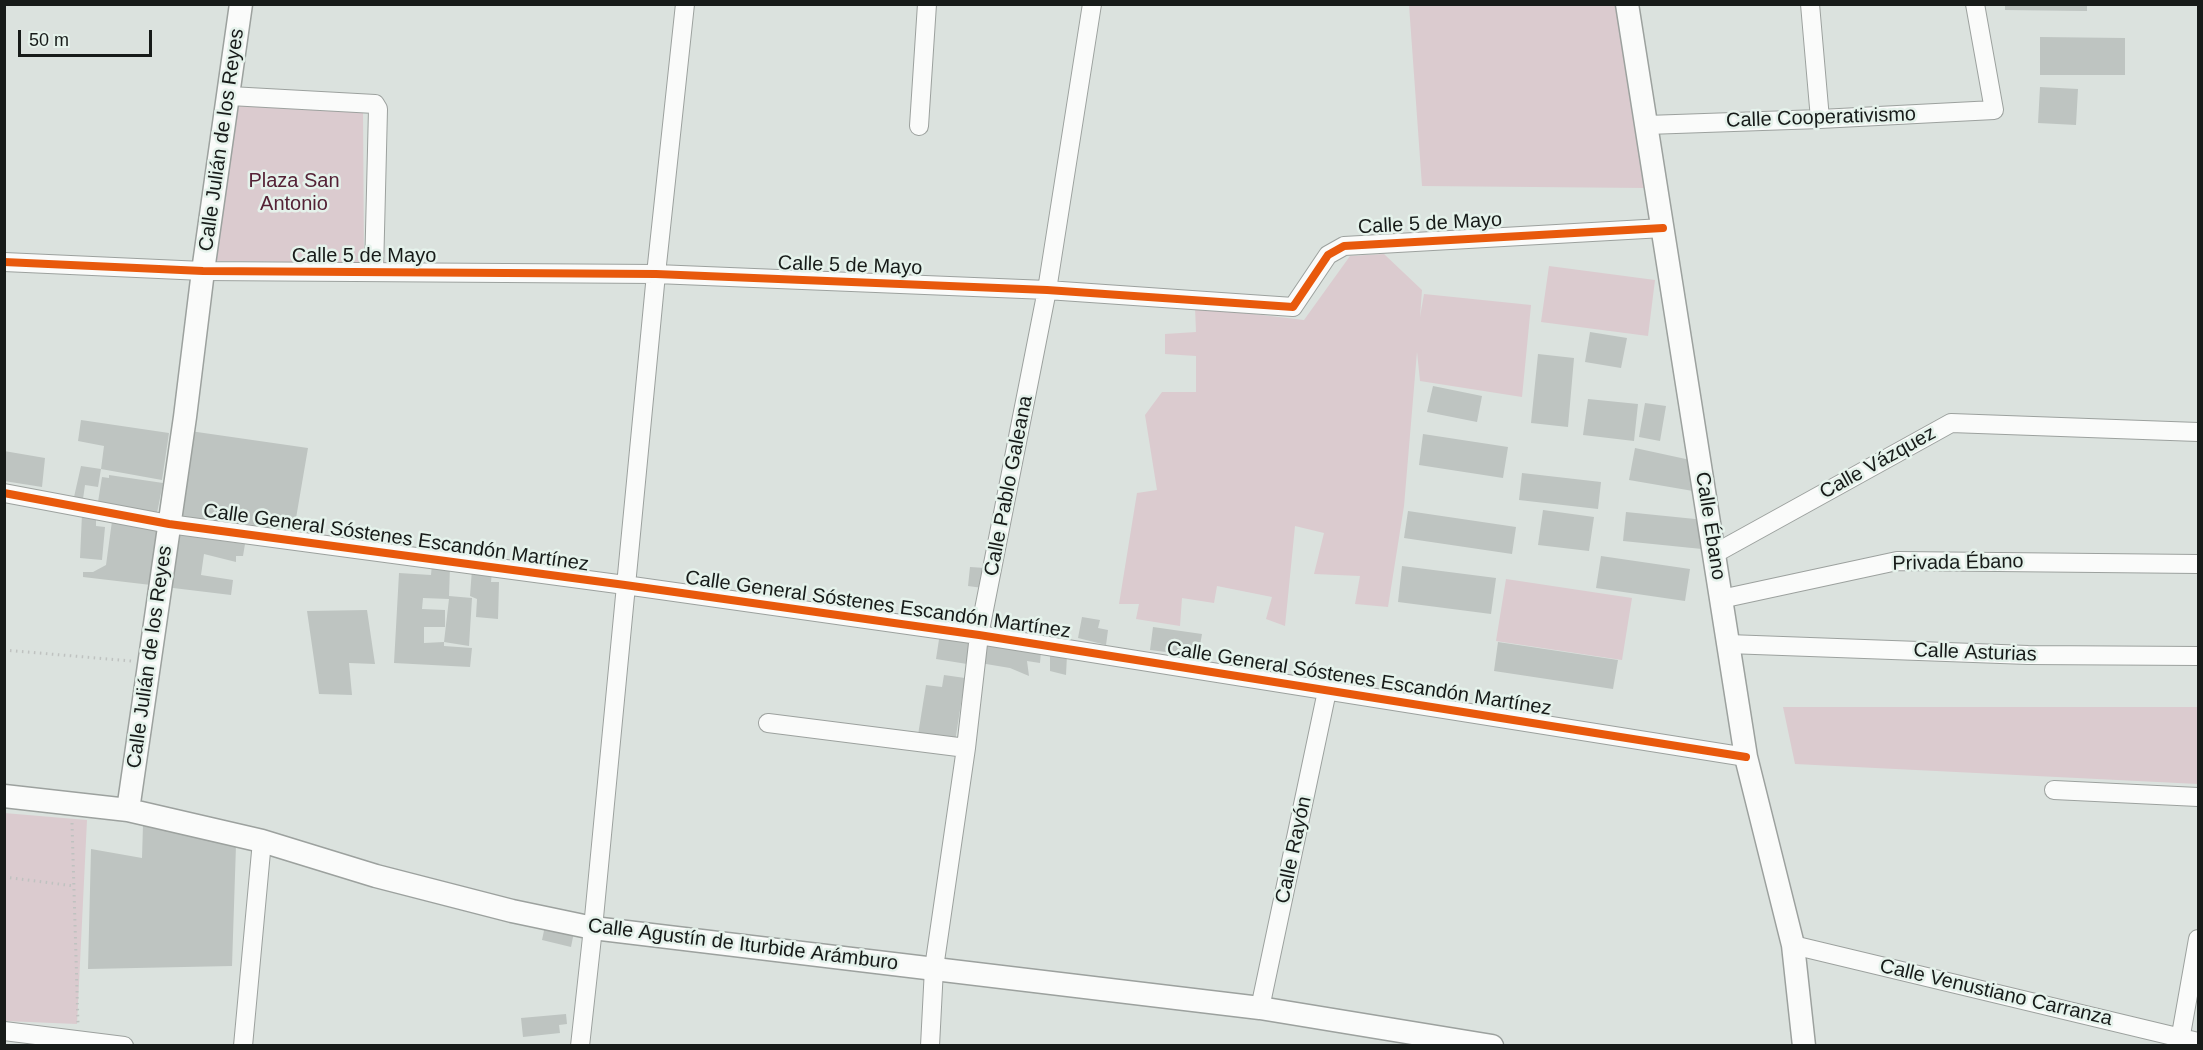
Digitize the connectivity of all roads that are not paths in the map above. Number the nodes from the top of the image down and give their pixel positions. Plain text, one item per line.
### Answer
1 (241, 4) edge
2 (685, 4) edge
3 (927, 4) edge
4 (1092, 4) edge
5 (1627, 4) edge
6 (1810, 4) edge
7 (1975, 4) edge
8 (230, 96) junction
9 (1820, 119) junction
10 (1647, 125) junction
11 (919, 126) dead end
12 (1664, 228) junction
13 (4, 262) edge
14 (203, 271) junction
15 (374, 272) junction
16 (656, 274) junction
17 (1047, 290) junction
18 (2199, 432) edge
19 (4, 493) edge
20 (169, 524) junction
21 (1714, 554) junction
22 (2199, 564) edge
23 (625, 585) junction
24 (1721, 599) junction
25 (979, 635) junction
26 (1728, 644) junction
27 (2199, 656) edge
28 (1327, 691) junction
29 (768, 723) dead end
30 (966, 748) junction
31 (1746, 757) junction
32 (2054, 790) dead end
33 (4, 796) edge
34 (2199, 797) edge
35 (128, 810) junction
36 (262, 841) junction
37 (593, 928) junction
38 (2199, 939) edge
39 (1793, 945) junction
40 (934, 968) junction
41 (1260, 1008) junction
42 (4, 1031) edge
43 (2186, 1042) edge
44 (124, 1046) edge
45 (243, 1046) edge
46 (580, 1046) edge
47 (930, 1046) edge
48 (1492, 1046) edge
49 (1804, 1046) edge

1 - 8 street, Calle Julián de los Reyes
2 - 16 street
3 - 11 street
4 - 17 street, Calle Pablo Galeana
5 - 10 street, Calle Ébano
6 - 9 street
7 - 9 street, Calle Cooperativismo
8 - 14 street, Calle Julián de los Reyes
8 - 15 street
9 - 10 street, Calle Cooperativismo
10 - 12 street, Calle Ébano
12 - 17 street, Calle 5 de Mayo
12 - 21 street, Calle Ébano
13 - 14 street, Calle 5 de Mayo
14 - 15 street, Calle 5 de Mayo
14 - 20 street, Calle Julián de los Reyes
15 - 16 street, Calle 5 de Mayo
16 - 17 street, Calle 5 de Mayo
16 - 23 street
17 - 25 street, Calle Pablo Galeana
18 - 21 street, Calle Vázquez
19 - 20 street, Calle General Sóstenes Escandón Martínez
20 - 23 street, Calle General Sóstenes Escandón Martínez
20 - 35 street, Calle Julián de los Reyes
21 - 24 street, Calle Ébano
22 - 24 street, Privada Ébano
23 - 25 street, Calle General Sóstenes Escandón Martínez
23 - 37 street
24 - 26 street, Calle Ébano
25 - 28 street, Calle General Sóstenes Escandón Martínez
25 - 30 street, Calle Pablo Galeana
26 - 27 street, Calle Asturias
26 - 31 street, Calle Ébano
28 - 31 street, Calle General Sóstenes Escandón Martínez
28 - 41 street, Calle Rayón
29 - 30 street
30 - 40 street, Calle Pablo Galeana
31 - 39 street, Calle Ébano
32 - 34 street
33 - 35 street, Calle Agustín de Iturbide Arámburo
35 - 36 street, Calle Agustín de Iturbide Arámburo
36 - 37 street, Calle Agustín de Iturbide Arámburo
36 - 45 street
37 - 40 street, Calle Agustín de Iturbide Arámburo
37 - 46 street
38 - 43 street
39 - 43 street, Calle Venustiano Carranza
39 - 49 street, Calle Ébano
40 - 41 street, Calle Agustín de Iturbide Arámburo
40 - 47 street, Calle Pablo Galeana
41 - 48 street, Calle Agustín de Iturbide Arámburo
42 - 44 street

